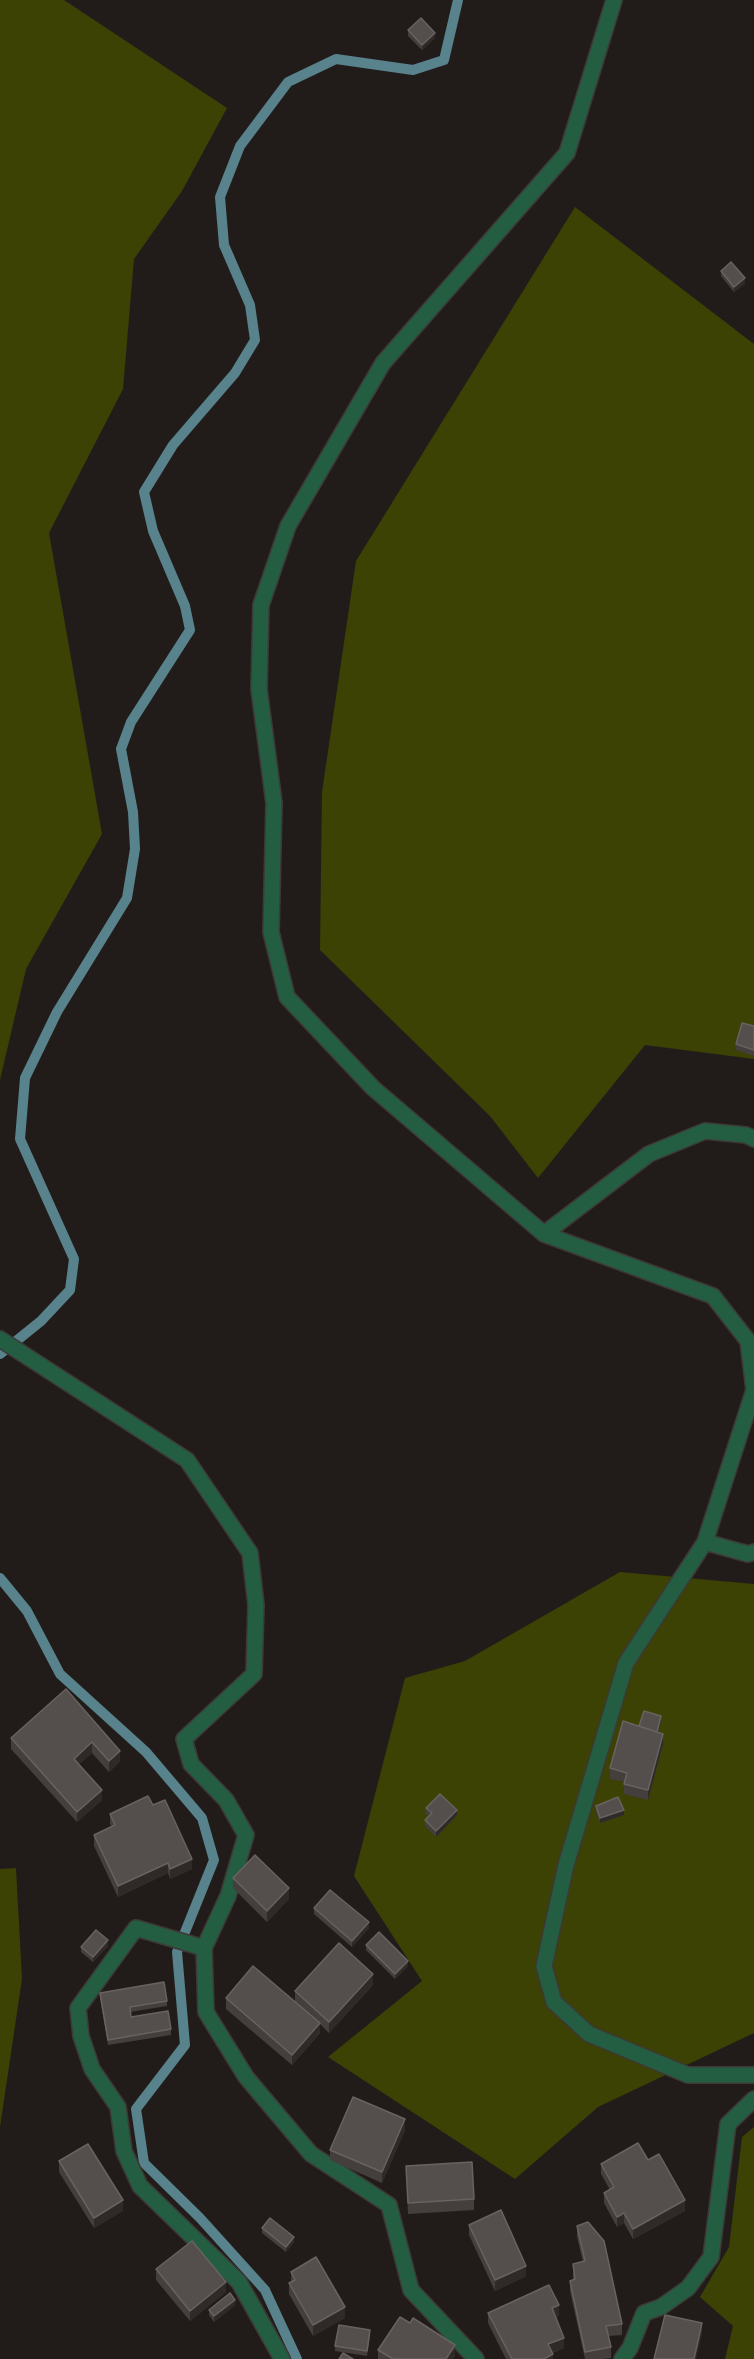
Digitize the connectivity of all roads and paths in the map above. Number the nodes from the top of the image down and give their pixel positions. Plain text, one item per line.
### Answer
1 (614, 0) edge
2 (754, 1139) edge
3 (544, 1233) junction
4 (0, 1339) edge
5 (754, 1390) edge
6 (705, 1542) junction
7 (754, 1552) edge
8 (204, 1948) junction
9 (754, 2076) edge
10 (754, 2099) edge
11 (282, 2359) edge
12 (476, 2359) edge
13 (622, 2359) edge

1 - 3 street
2 - 3 street
3 - 5 street
4 - 8 street
5 - 6 street
6 - 7 street
6 - 9 street
8 - 11 street
8 - 12 street
10 - 13 street

